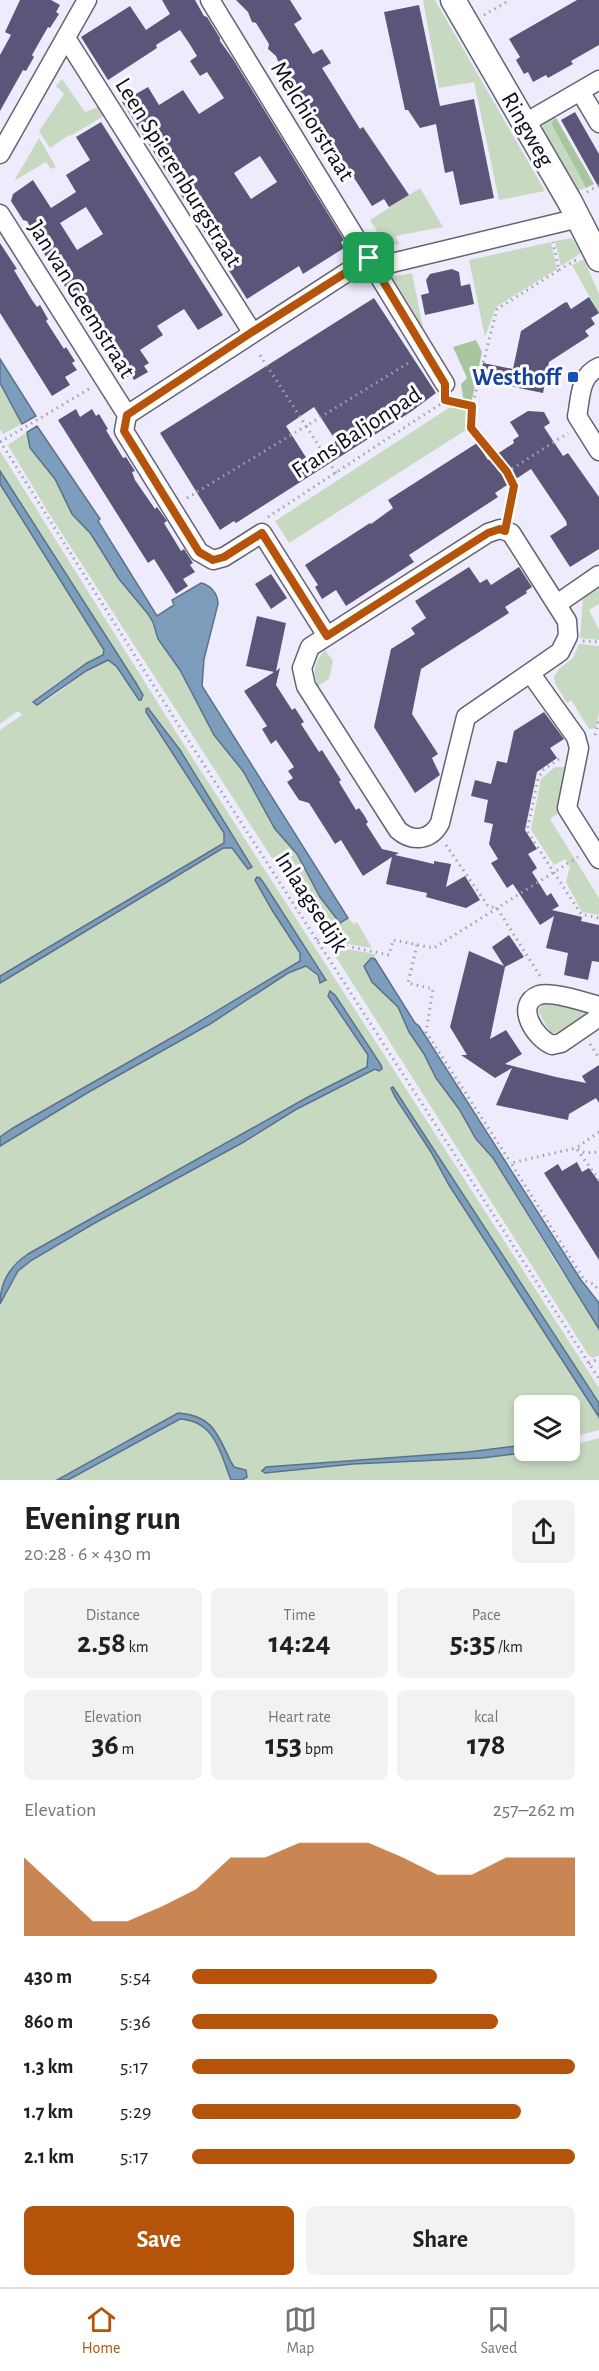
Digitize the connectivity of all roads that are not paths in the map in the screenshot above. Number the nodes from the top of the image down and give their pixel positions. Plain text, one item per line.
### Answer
1 (87, 0) edge
2 (210, 0) edge
3 (453, 0) edge
4 (66, 38) junction
5 (599, 80) edge
6 (580, 91) junction
7 (525, 123) junction
8 (599, 123) edge
9 (0, 154) edge
10 (0, 214) edge
11 (579, 218) junction
12 (599, 260) edge
13 (372, 263) junction
14 (249, 334) junction
15 (599, 367) edge
16 (445, 392) road end
17 (127, 415) junction
18 (599, 451) edge
19 (599, 575) edge
20 (557, 604) junction
21 (327, 636) junction
22 (531, 674) junction
23 (595, 854) edge
24 (599, 1006) edge
25 (599, 1017) edge

1 - 4 street
2 - 13 street, Melchiorstraat
3 - 7 street, Ringweg
4 - 9 street
4 - 14 street, Leen Spierenburgstraat
5 - 6 street
6 - 7 street
6 - 8 street
7 - 11 street, Ringweg
10 - 17 street, Jan van Geemstraat
11 - 12 street, Ringweg
11 - 13 street
13 - 14 street
13 - 16 street, Frans Baljonpad
14 - 17 street
15 - 18 street
17 - 21 street, Jan van Geemstraat
19 - 20 street
20 - 21 street
20 - 22 street
21 - 22 street
22 - 23 street
24 - 25 street

